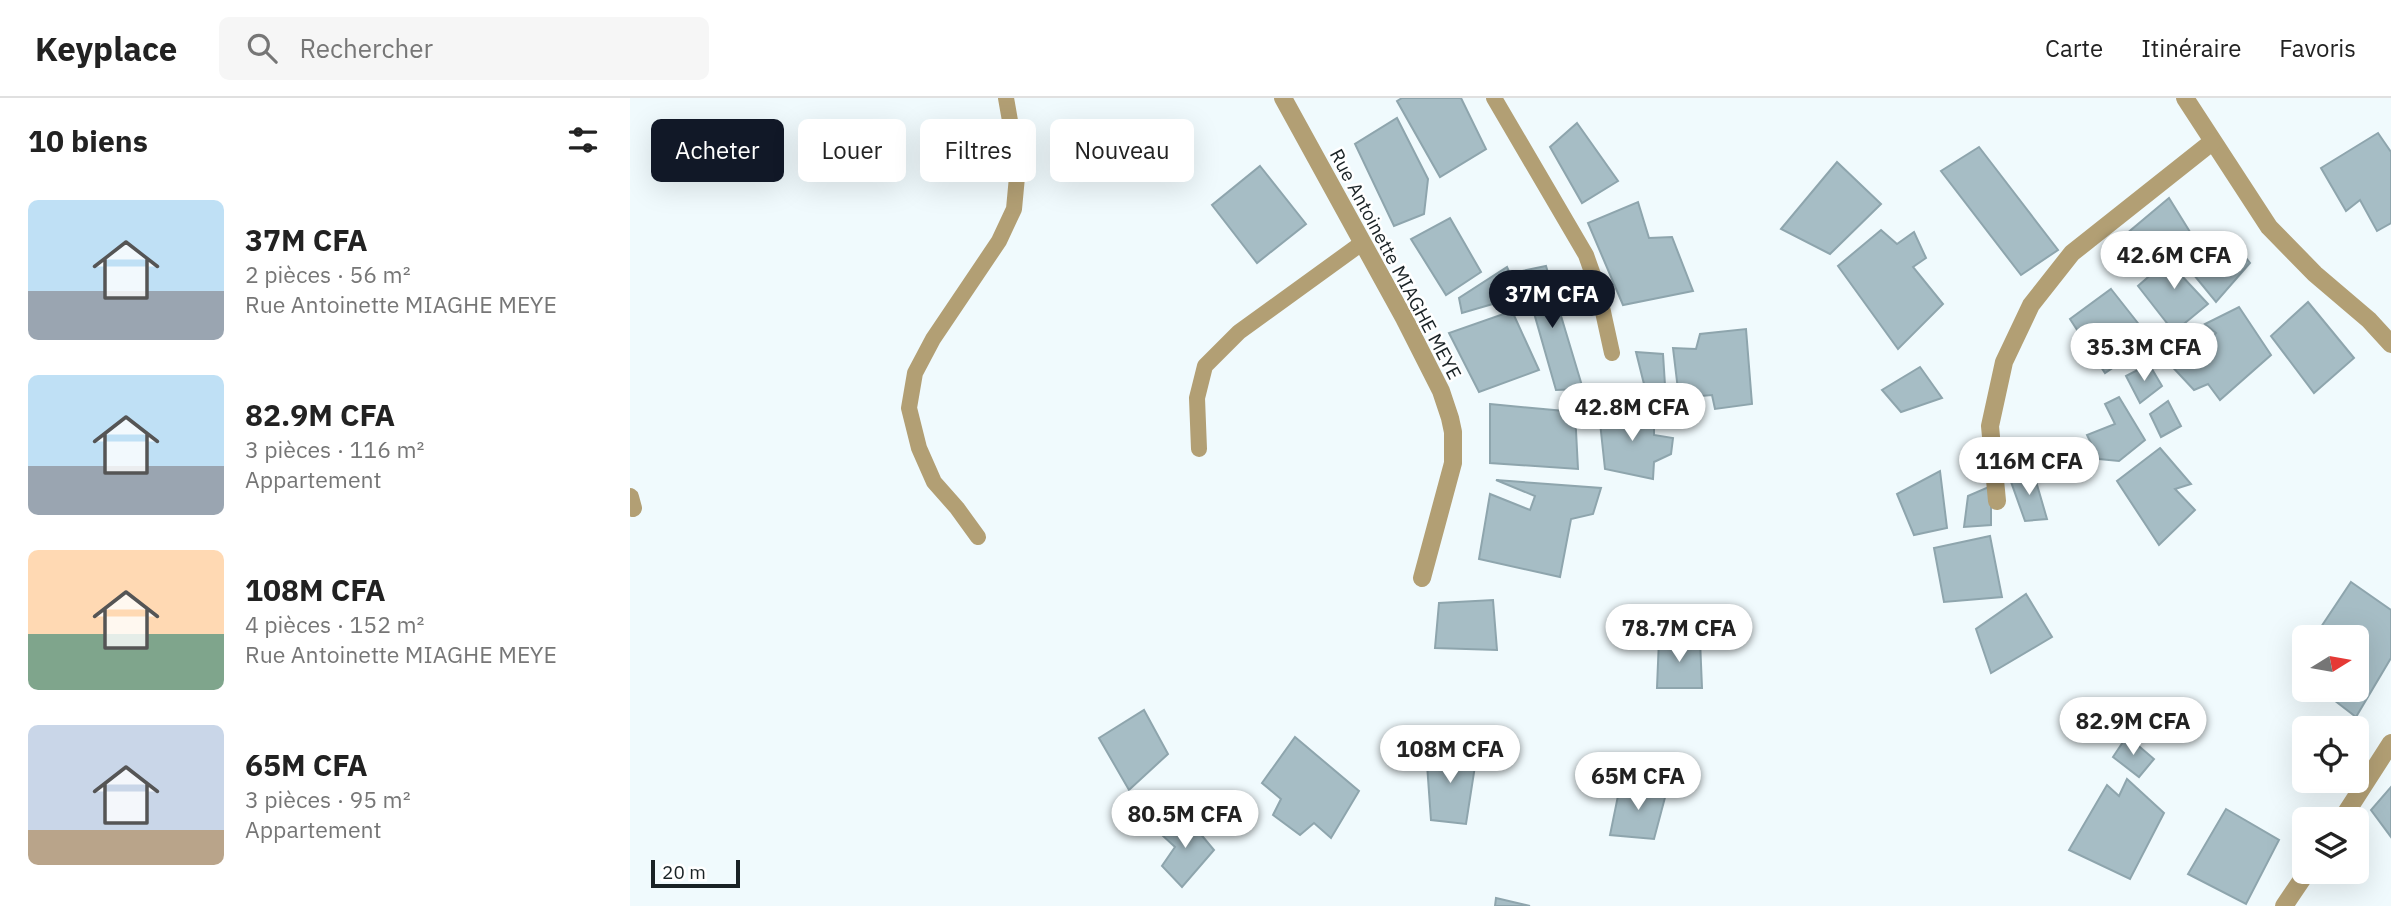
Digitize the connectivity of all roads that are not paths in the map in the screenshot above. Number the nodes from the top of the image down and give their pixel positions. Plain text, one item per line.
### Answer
1 (1006, 98) edge
2 (1283, 98) edge
3 (1494, 98) edge
4 (2185, 98) edge
5 (2212, 142) junction
6 (1362, 243) junction
7 (2391, 344) edge
8 (1612, 353) dead end
9 (1199, 449) dead end
10 (1997, 501) dead end
11 (978, 537) dead end
12 (1422, 578) dead end
13 (2391, 743) edge
14 (2350, 807) edge
15 (2299, 884) edge
16 (2284, 906) edge

1 - 11 lane
2 - 6 street, Rue Antoinette MIAGHE MEYE
3 - 8 lane
4 - 5 street
5 - 7 street
5 - 10 street
6 - 9 lane
6 - 12 street, Rue Antoinette MIAGHE MEYE
13 - 14 street
15 - 16 street

